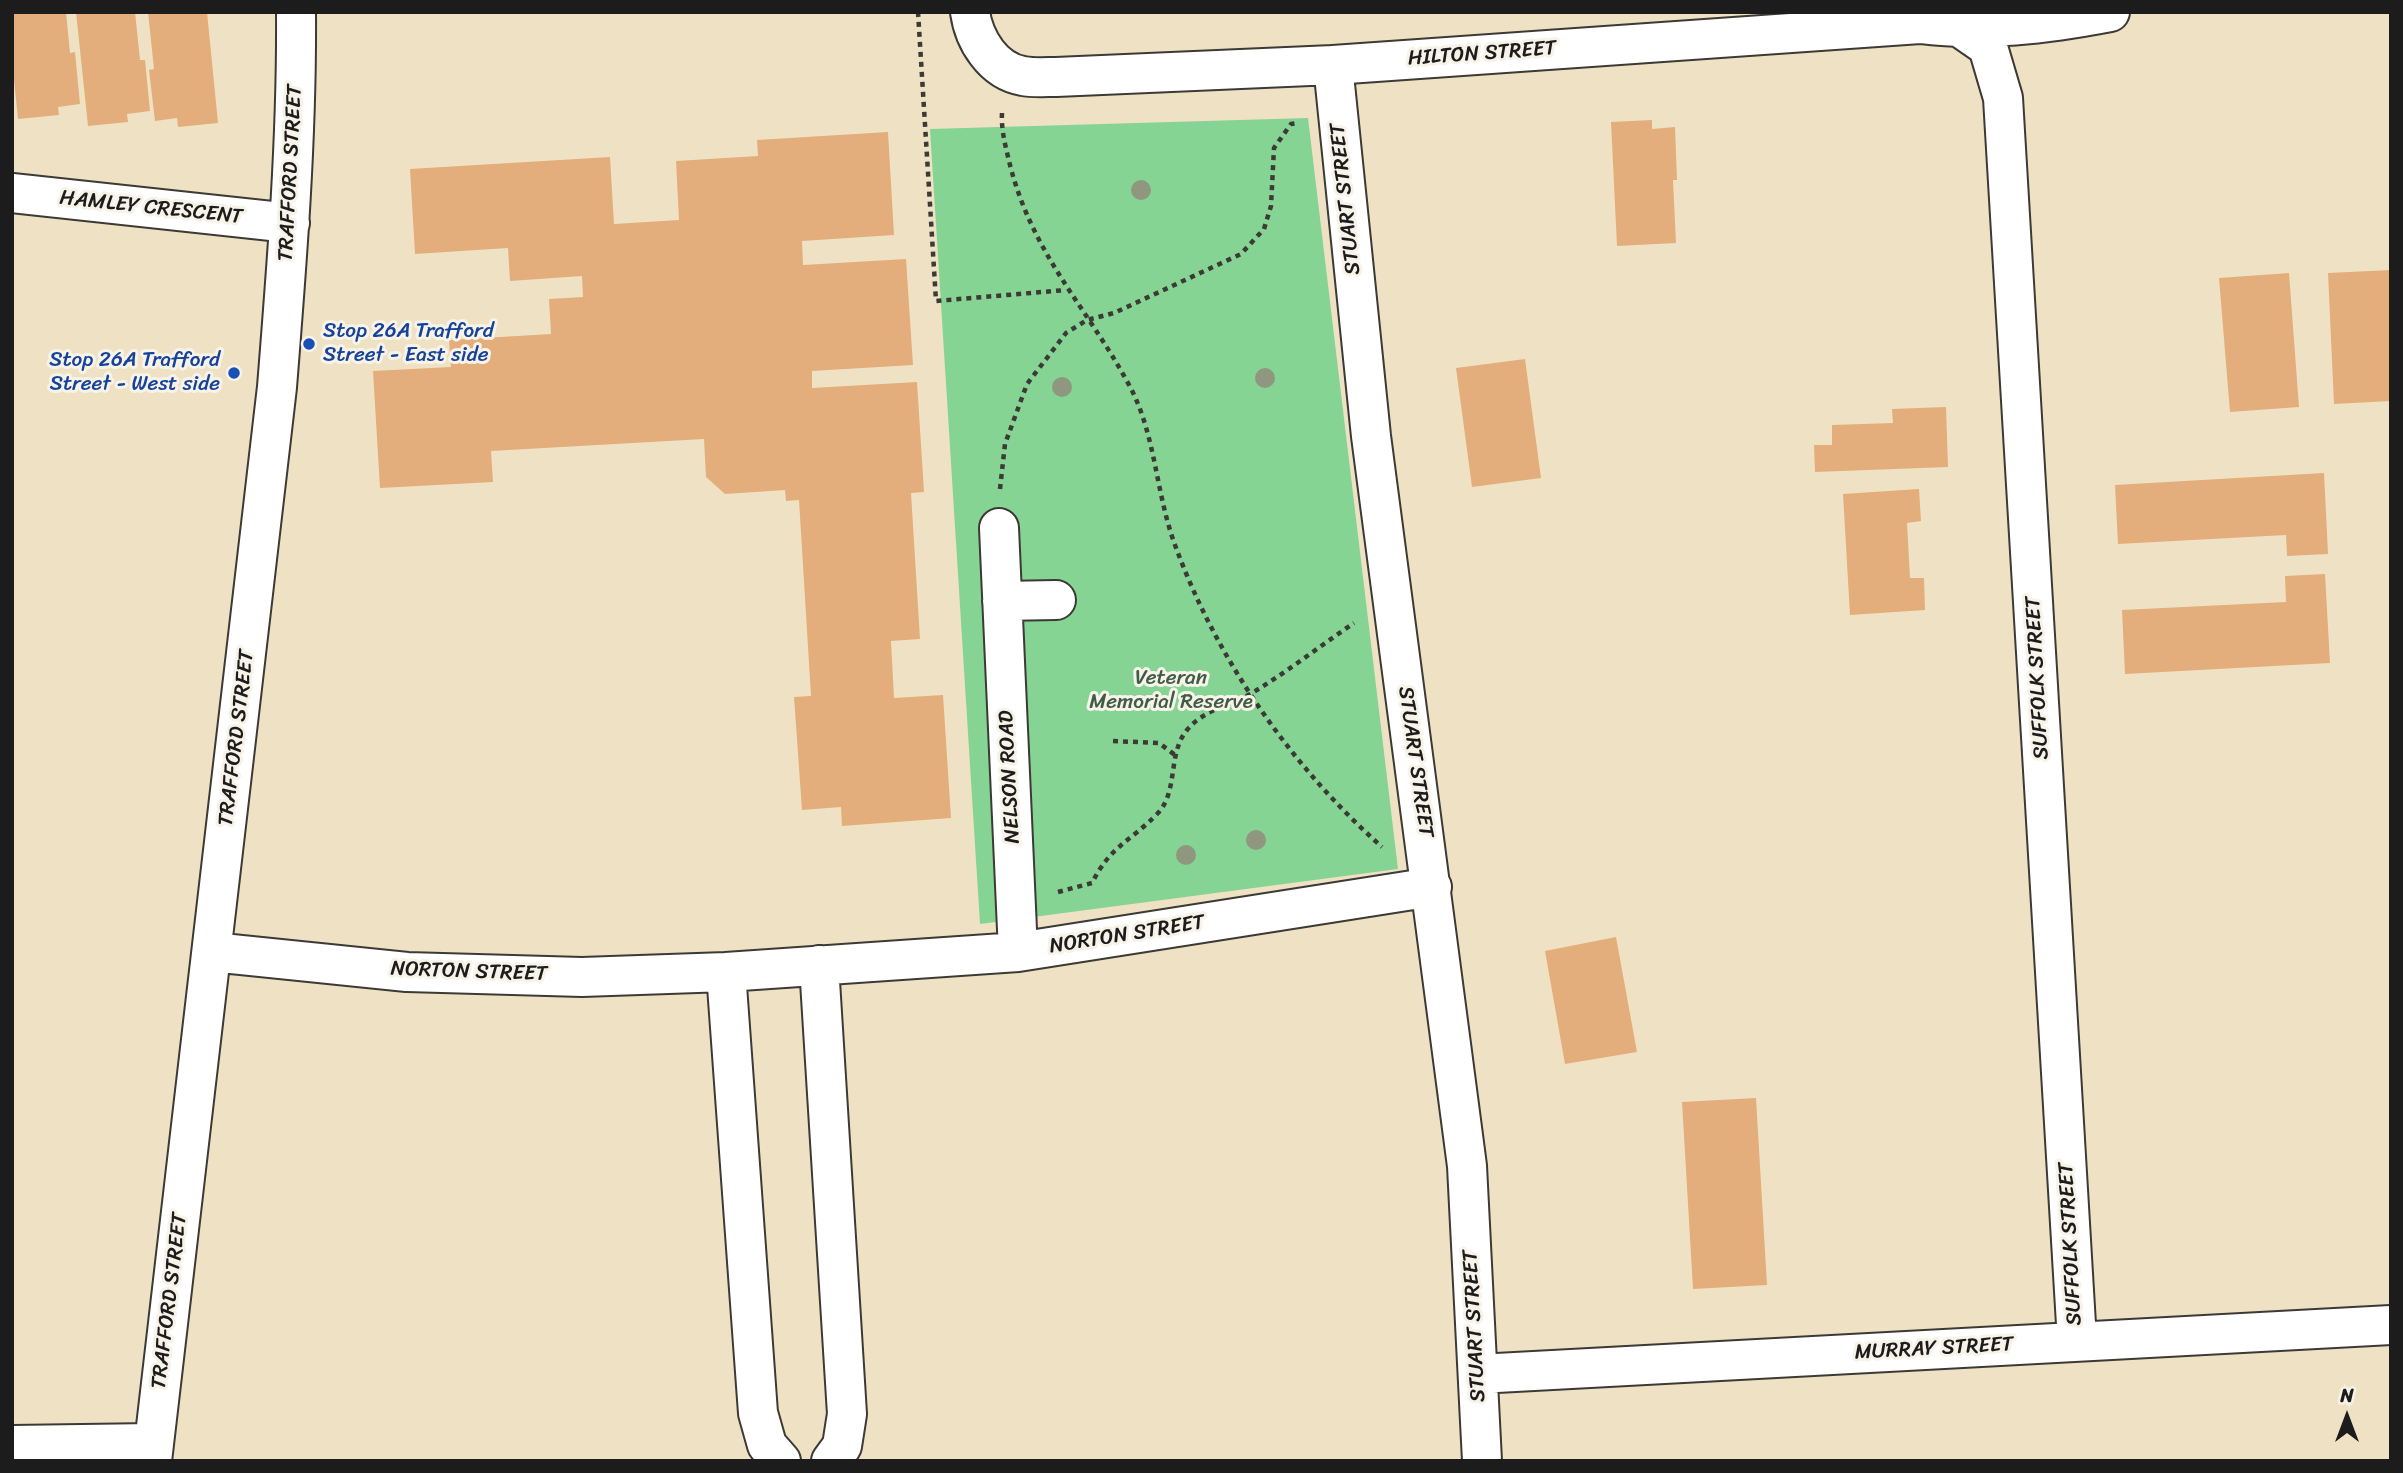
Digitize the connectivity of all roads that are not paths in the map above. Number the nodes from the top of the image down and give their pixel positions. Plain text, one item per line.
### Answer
1 (296, 12) edge
2 (971, 12) edge
3 (2110, 12) edge
4 (1962, 29) junction
5 (1333, 65) junction
6 (12, 193) edge
7 (290, 223) junction
8 (999, 528) road end
9 (1056, 600) dead end
10 (1002, 601) junction
11 (1432, 887) junction
12 (212, 952) junction
13 (1018, 952) junction
14 (819, 965) junction
15 (726, 972) junction
16 (2391, 1325) edge
17 (2077, 1342) junction
18 (1478, 1374) junction
19 (12, 1445) edge
20 (152, 1452) edge
21 (781, 1461) edge
22 (831, 1461) edge
23 (1482, 1461) edge

1 - 7 street, TRAFFORD STREET
2 - 5 street, HILTON STREET
3 - 4 street, HILTON STREET
4 - 5 street, HILTON STREET
4 - 17 street, SUFFOLK STREET
5 - 11 street, STUART STREET
6 - 7 street, HAMLEY CRESCENT
7 - 12 street, TRAFFORD STREET
8 - 10 street, NELSON ROAD
9 - 10 street
10 - 13 street, NELSON ROAD
11 - 13 street, NORTON STREET
11 - 18 street, STUART STREET
12 - 15 street, NORTON STREET
12 - 20 street, TRAFFORD STREET
13 - 14 street, NORTON STREET
14 - 15 street, NORTON STREET
14 - 22 street
15 - 21 street
16 - 17 street, MURRAY STREET
17 - 18 street, MURRAY STREET
18 - 23 street, STUART STREET
19 - 20 street

